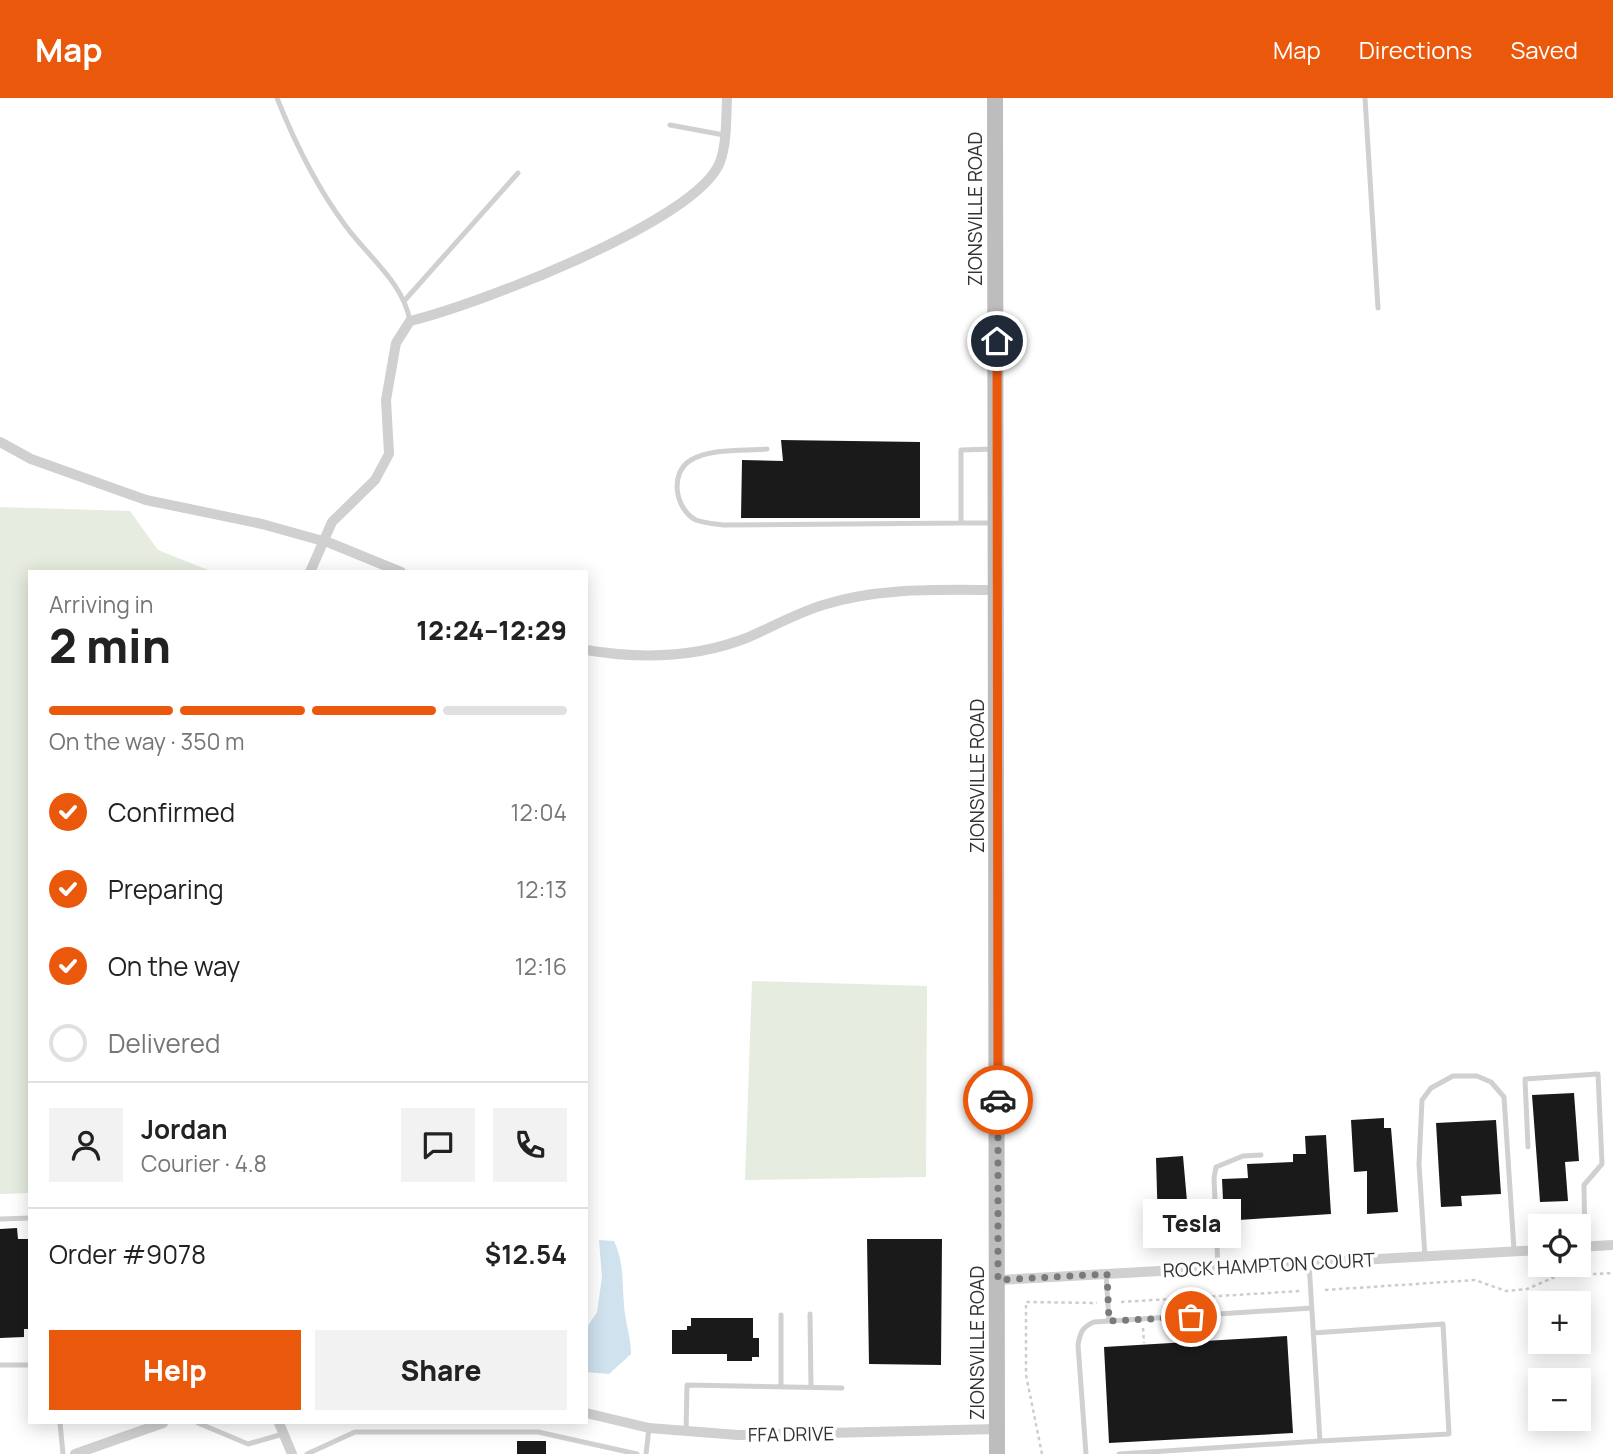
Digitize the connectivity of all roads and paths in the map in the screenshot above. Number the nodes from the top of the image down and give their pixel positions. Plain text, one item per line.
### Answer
1 (277, 98) edge
2 (727, 98) edge
3 (995, 98) edge
4 (1365, 98) edge
5 (670, 125) dead end
6 (724, 135) junction
7 (518, 173) dead end
8 (405, 300) junction
9 (1378, 308) dead end
10 (410, 321) junction
11 (0, 442) edge
12 (767, 449) dead end
13 (997, 449) junction
14 (961, 523) junction
15 (998, 523) junction
16 (323, 542) junction
17 (311, 570) edge
18 (396, 570) edge
19 (998, 590) junction
20 (588, 650) edge
21 (1528, 1147) dead end
22 (1261, 1155) dead end
23 (1583, 1214) edge
24 (28, 1218) edge
25 (0, 1219) edge
26 (1613, 1245) edge
27 (1591, 1246) edge
28 (1528, 1251) edge
29 (1514, 1252) junction
30 (1425, 1257) junction
31 (1309, 1263) junction
32 (1218, 1268) junction
33 (1613, 1273) edge
34 (1107, 1274) junction
35 (998, 1280) junction
36 (1325, 1290) dead end
37 (1300, 1291) dead end
38 (1022, 1297) dead end
39 (1141, 1300) junction
40 (1121, 1301) dead end
41 (1026, 1302) junction
42 (1097, 1303) dead end
43 (1312, 1308) junction
44 (1142, 1310) dead end
45 (810, 1314) dead end
46 (781, 1315) dead end
47 (1109, 1321) junction
48 (1314, 1333) junction
49 (28, 1365) edge
50 (0, 1366) edge
51 (781, 1387) junction
52 (811, 1387) junction
53 (842, 1388) dead end
54 (588, 1413) edge
55 (60, 1424) edge
56 (160, 1424) edge
57 (200, 1424) edge
58 (281, 1428) edge
59 (649, 1428) junction
60 (997, 1429) junction
61 (686, 1431) junction
62 (1320, 1441) junction
63 (63, 1454) edge
64 (75, 1454) edge
65 (292, 1454) edge
66 (307, 1454) edge
67 (637, 1454) edge
68 (646, 1454) edge
69 (997, 1454) edge
70 (1042, 1454) edge
71 (1086, 1454) edge
72 (1119, 1454) edge

1 - 8 lane
2 - 6 street
3 - 13 main road, ZIONSVILLE ROAD
4 - 9 lane
5 - 6 lane
6 - 10 street
7 - 8 lane
8 - 10 lane
10 - 16 street
11 - 16 street
12 - 14 lane
13 - 14 lane
13 - 15 main road, ZIONSVILLE ROAD
14 - 15 lane
15 - 19 main road, ZIONSVILLE ROAD
16 - 17 street
16 - 18 street
19 - 20 street
19 - 35 main road, ZIONSVILLE ROAD
21 - 23 lane
22 - 32 lane
24 - 25 lane
26 - 27 street
28 - 29 street, ROCK HAMPTON COURT
29 - 30 street, ROCK HAMPTON COURT
29 - 30 lane
30 - 31 street, ROCK HAMPTON COURT
31 - 32 street, ROCK HAMPTON COURT
31 - 43 lane
32 - 34 street, ROCK HAMPTON COURT
33 - 36 path
34 - 35 street, ROCK HAMPTON COURT
34 - 47 lane
35 - 60 main road, ZIONSVILLE ROAD
37 - 39 path
38 - 41 path
39 - 40 path
39 - 44 path
41 - 42 path
41 - 70 path
43 - 47 lane
43 - 48 lane
45 - 52 lane
46 - 51 lane
47 - 71 lane
48 - 62 lane
48 - 62 lane
49 - 50 lane
51 - 52 lane
51 - 61 lane
52 - 53 lane
54 - 59 street, FFA DRIVE
55 - 63 lane
56 - 64 street
57 - 58 lane
58 - 65 street
59 - 61 street, FFA DRIVE
59 - 68 lane
60 - 61 street, FFA DRIVE
60 - 69 main road, ZIONSVILLE ROAD
62 - 72 lane
66 - 67 lane

